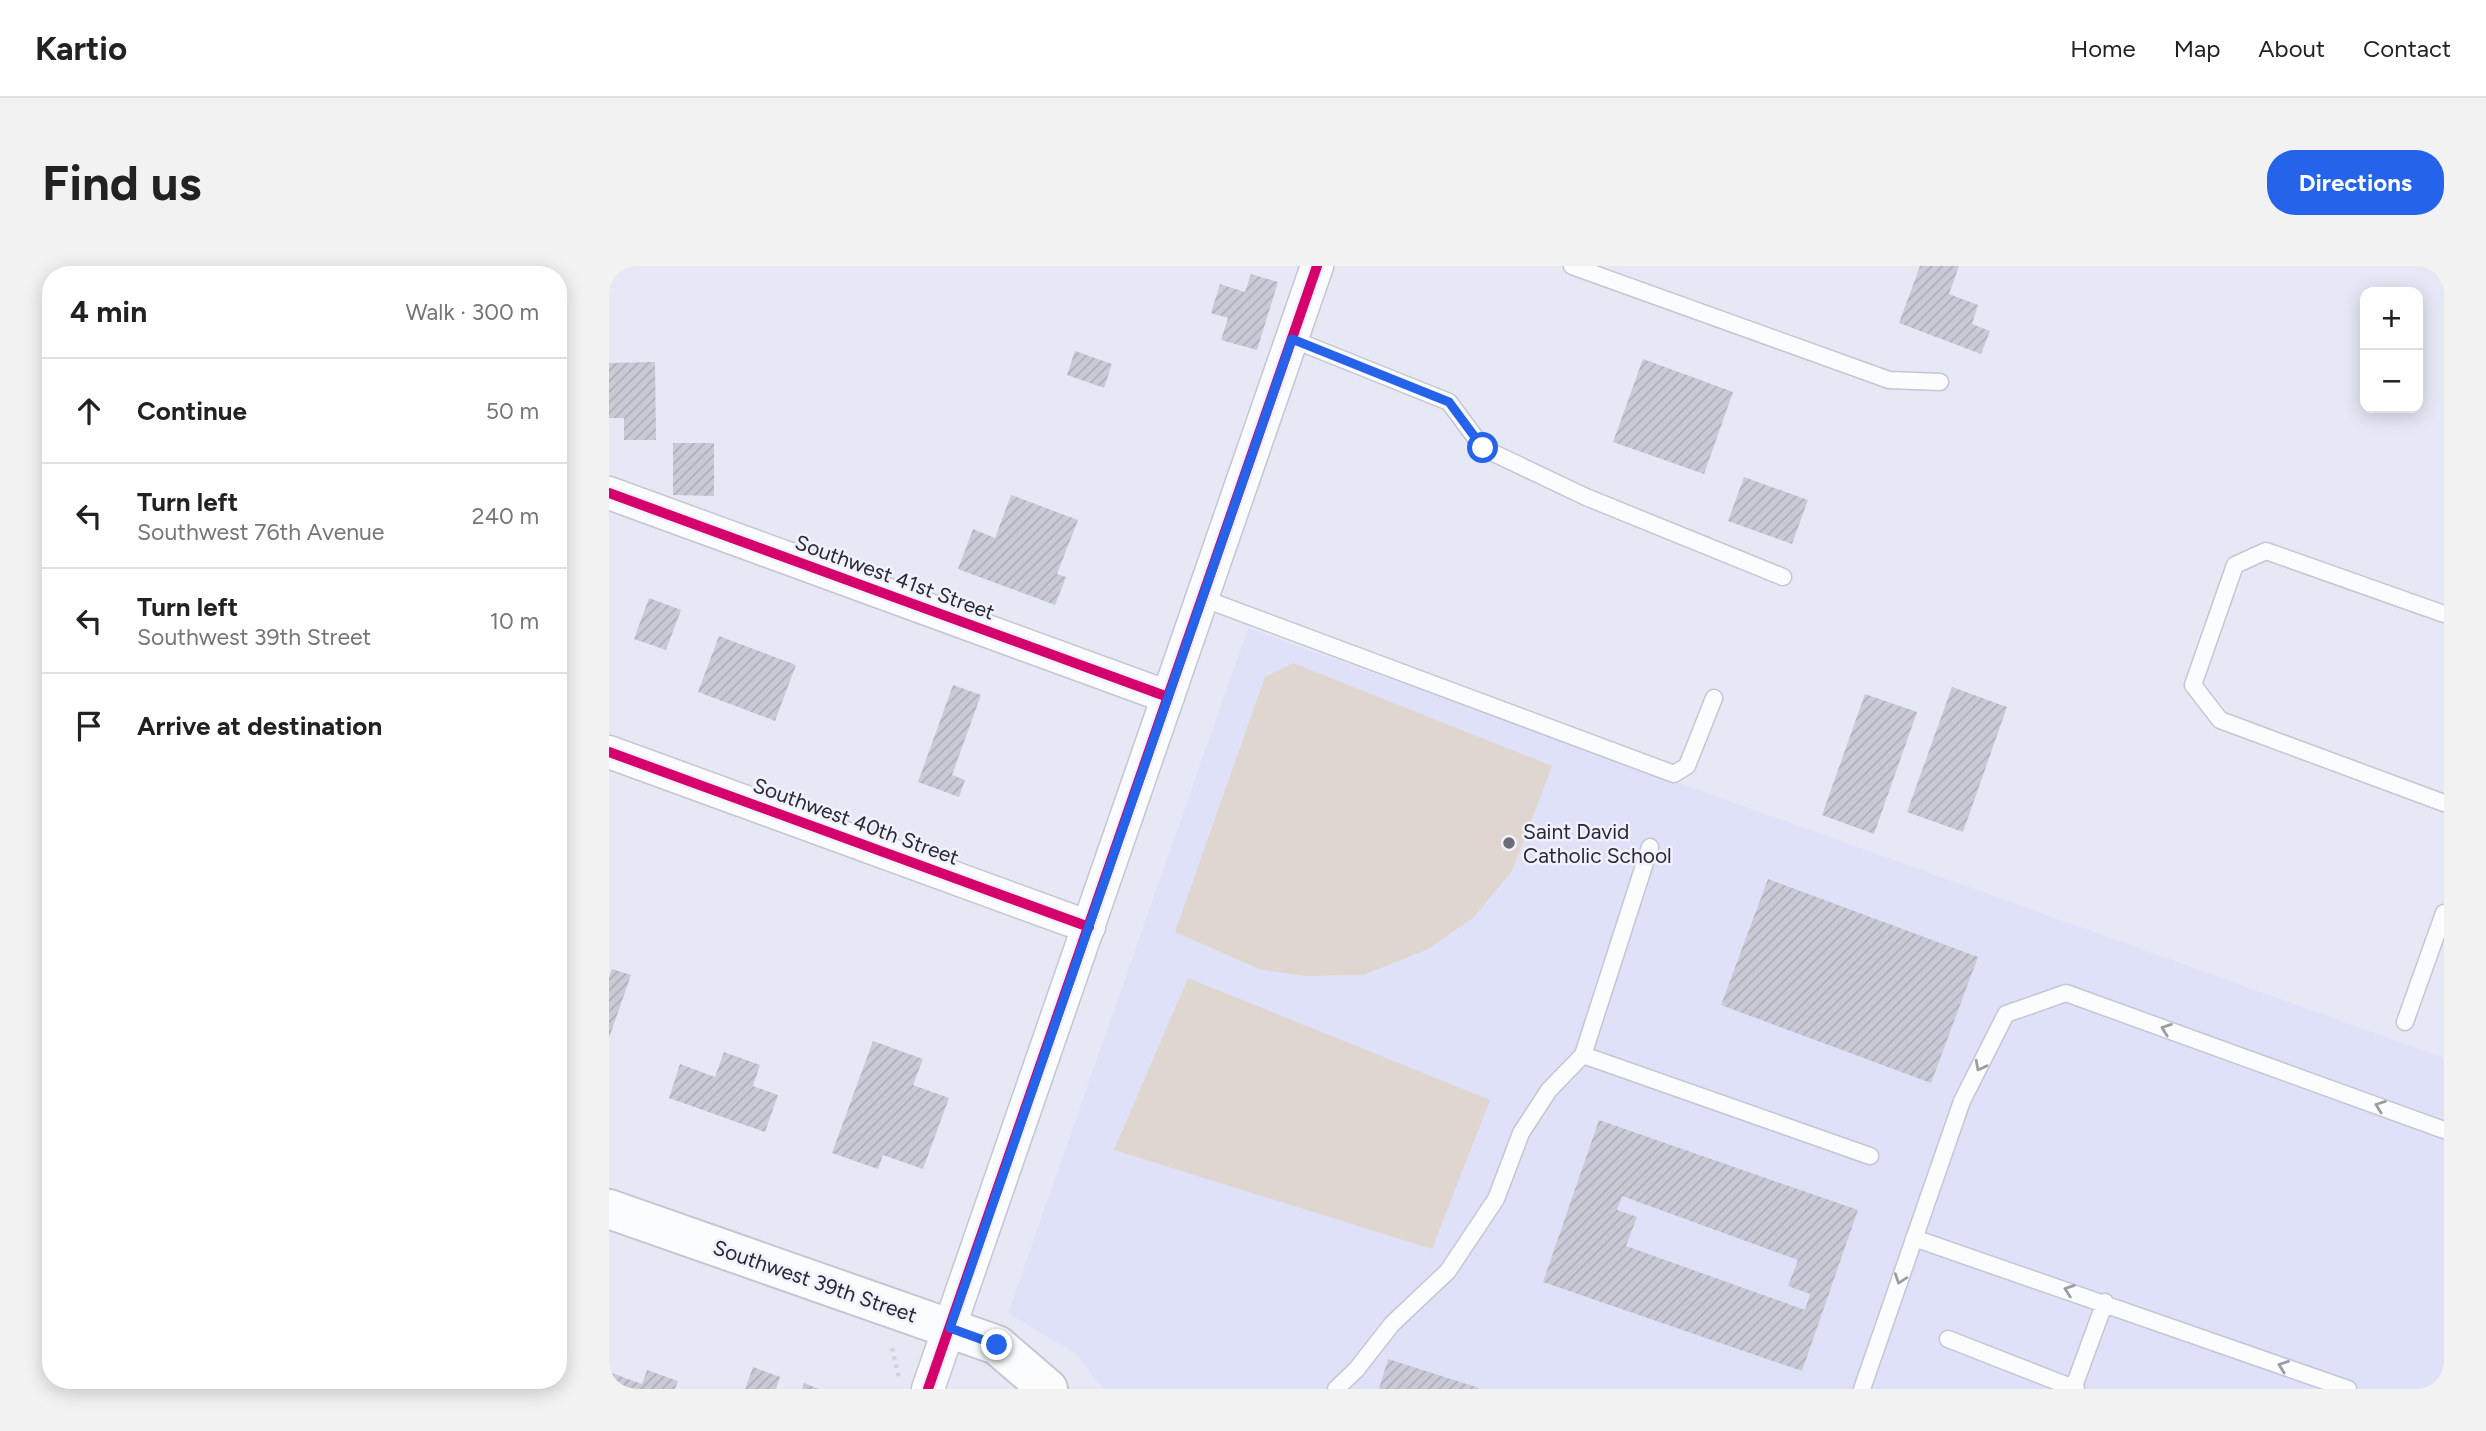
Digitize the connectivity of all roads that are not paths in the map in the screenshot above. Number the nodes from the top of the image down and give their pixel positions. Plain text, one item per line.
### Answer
1 (1317, 266) edge
2 (1572, 266) edge
3 (1292, 339) junction
4 (1940, 382) dead end
5 (609, 493) edge
6 (1783, 577) dead end
7 (1202, 598) junction
8 (2444, 614) edge
9 (1168, 697) junction
10 (1714, 698) dead end
11 (609, 752) edge
12 (2444, 803) edge
13 (1650, 847) dead end
14 (2444, 913) edge
15 (1089, 927) junction
16 (2405, 1022) dead end
17 (1583, 1055) junction
18 (2444, 1129) edge
19 (1870, 1156) dead end
20 (609, 1209) edge
21 (1915, 1238) junction
22 (2105, 1302) junction
23 (950, 1328) junction
24 (1948, 1339) dead end
25 (914, 1386) edge
26 (1048, 1389) edge
27 (1336, 1389) edge
28 (1862, 1389) edge
29 (2074, 1389) edge
30 (2348, 1389) edge

1 - 3 street
2 - 4 lane
3 - 6 lane
3 - 7 street
5 - 9 street, Southwest 41st Street
7 - 9 street
7 - 10 lane
8 - 12 lane
9 - 15 street
11 - 15 street, Southwest 40th Street
13 - 17 lane
14 - 16 lane
15 - 23 street
17 - 19 lane
17 - 27 lane
18 -> 21 lane
20 - 23 street, Southwest 39th Street
22 -> 21 lane
21 -> 28 lane
22 - 29 lane
30 -> 22 lane
23 - 25 street
23 - 26 street, Southwest 39th Street
24 - 29 lane

